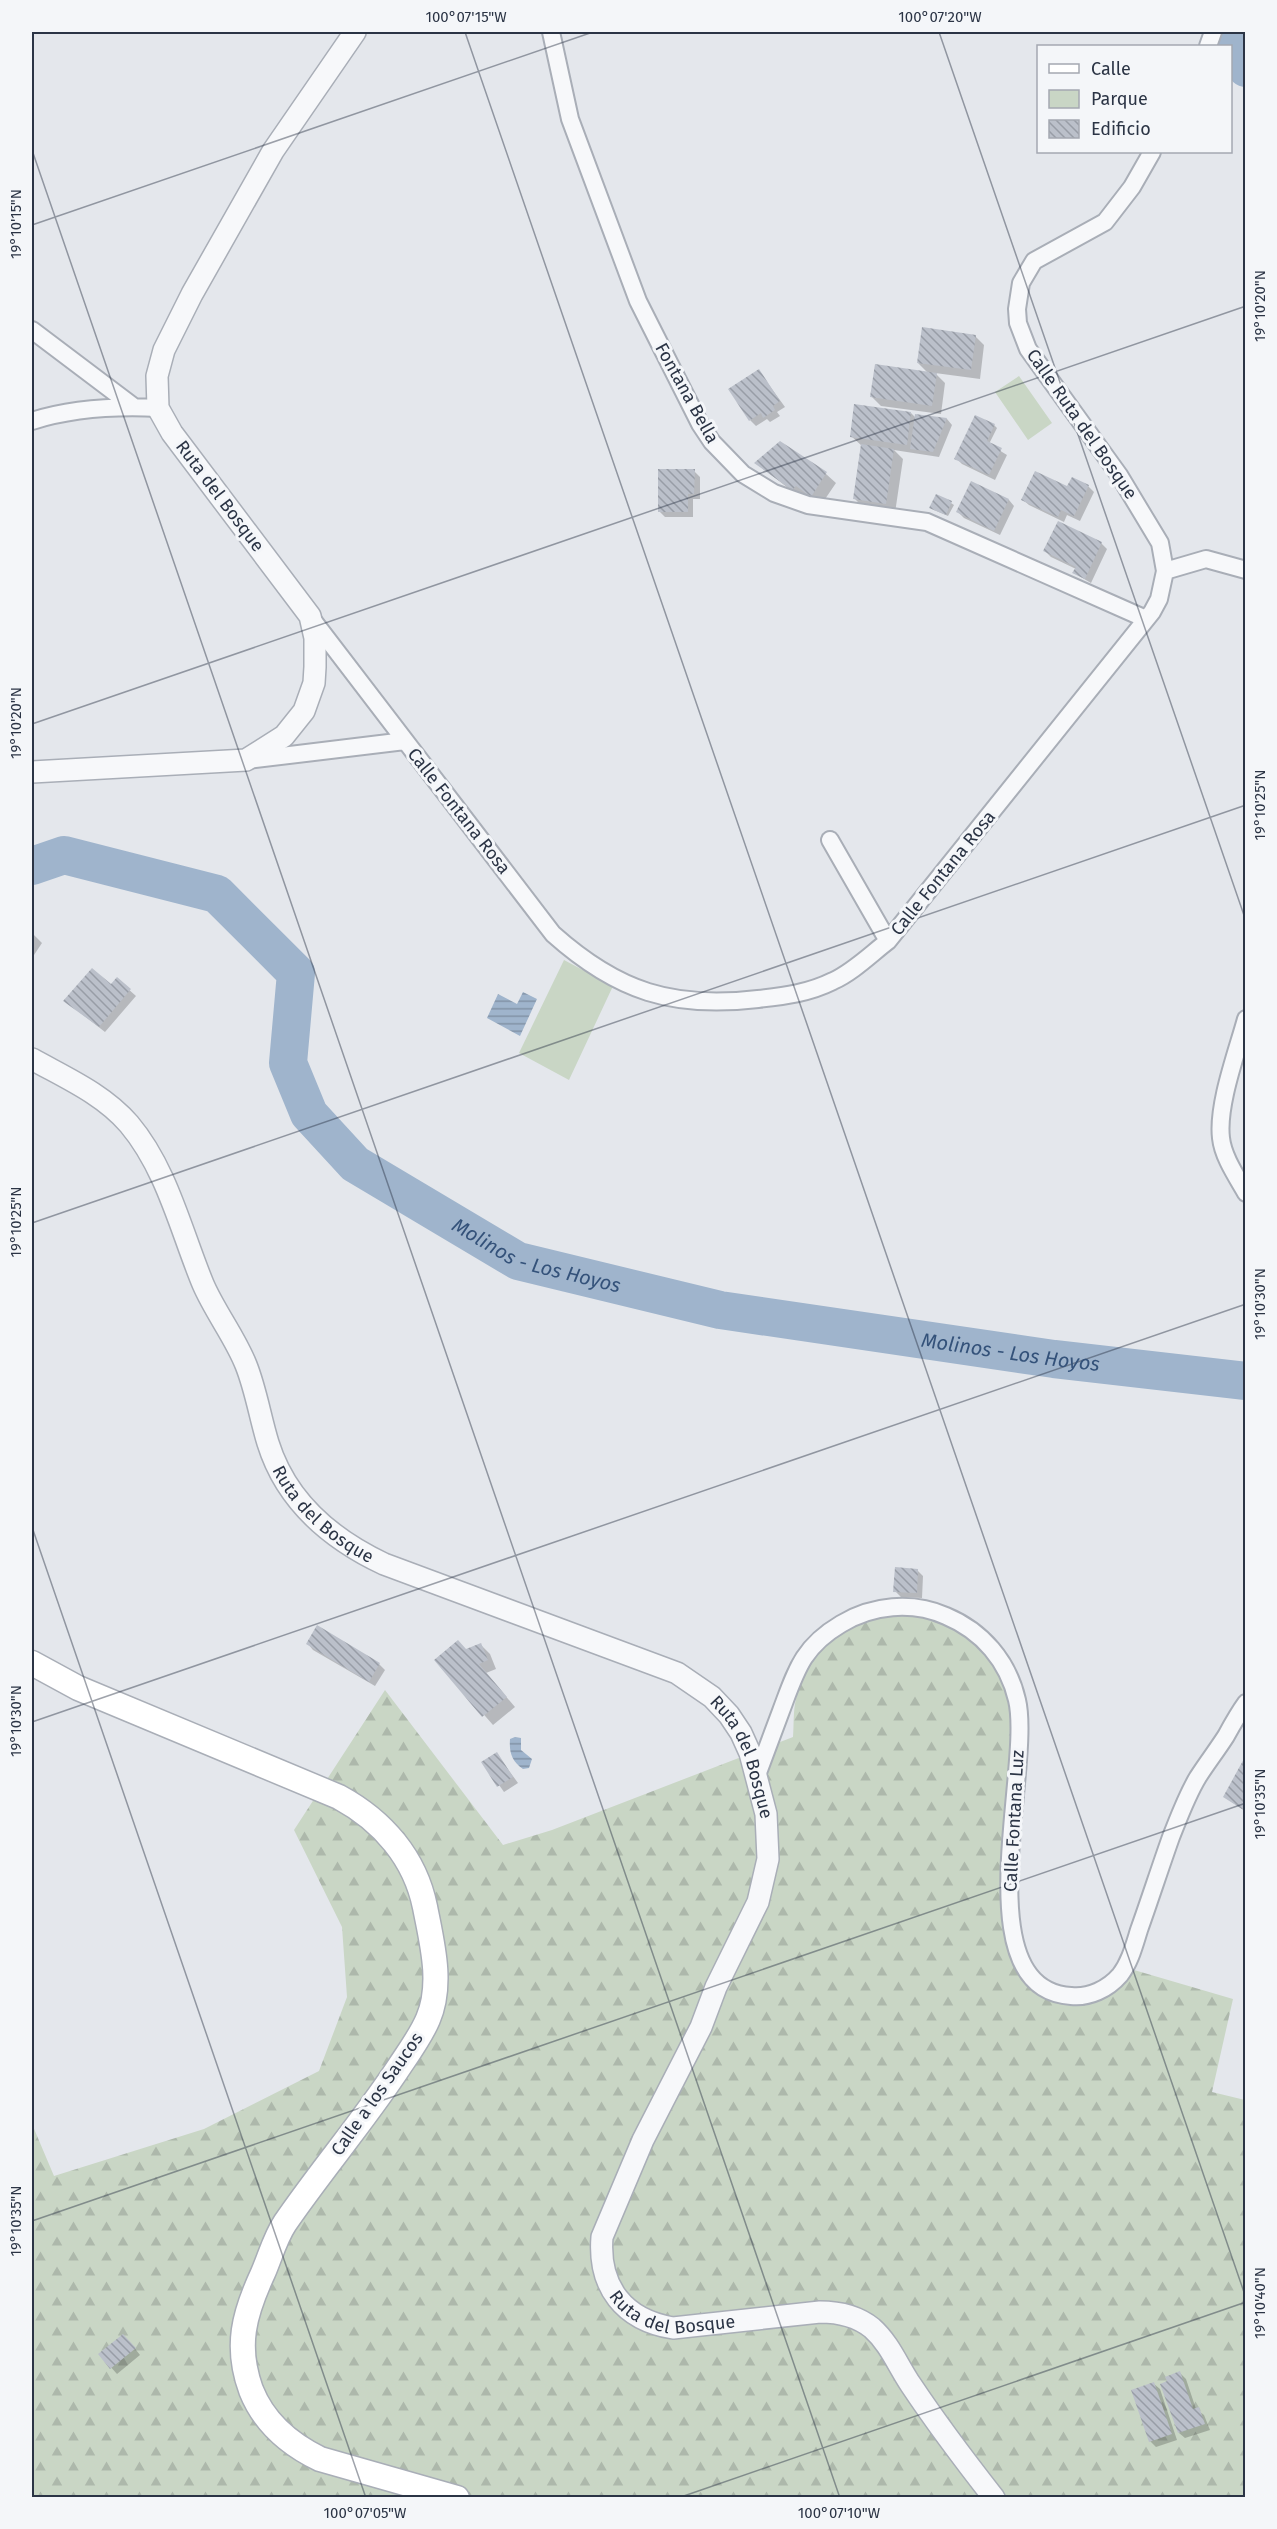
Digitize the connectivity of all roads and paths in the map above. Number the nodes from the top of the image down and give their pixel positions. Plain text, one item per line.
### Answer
1 (355, 32) edge
2 (551, 32) edge
3 (1151, 153) edge
4 (32, 330) edge
5 (134, 407) junction
6 (158, 408) junction
7 (32, 421) edge
8 (1242, 566) edge
9 (1165, 572) junction
10 (310, 616) junction
11 (1146, 619) junction
12 (405, 741) junction
13 (246, 760) junction
14 (32, 772) edge
15 (830, 840) dead end
16 (888, 941) junction
17 (1245, 1019) edge
18 (32, 1059) edge
19 (1245, 1193) edge
20 (32, 1663) edge
21 (1245, 1703) edge
22 (756, 1778) junction
23 (457, 2498) edge
24 (994, 2498) edge

1 - 6 street
2 - 11 street, Fontana Bella
3 - 9 street, Calle Ruta del Bosque
4 - 5 street
5 - 6 street
5 - 7 street
6 - 10 street, Ruta del Bosque
8 - 9 street
9 - 11 street, Calle Fontana Rosa
10 - 12 street, Calle Fontana Rosa
10 - 13 street, Ruta del Bosque
11 - 16 street, Calle Fontana Rosa
12 - 13 street
12 - 16 street, Calle Fontana Rosa
13 - 14 street, Ruta del Bosque
15 - 16 street
17 - 19 street
18 - 22 street, Ruta del Bosque
20 - 23 main road, Calle a los Saucos
21 - 22 street, Calle Fontana Luz
22 - 24 street, Ruta del Bosque

